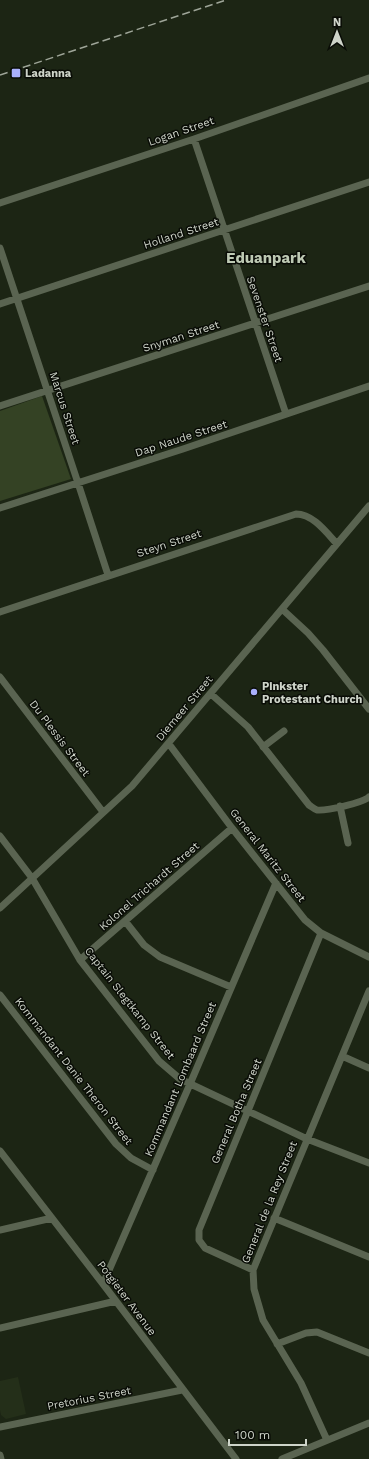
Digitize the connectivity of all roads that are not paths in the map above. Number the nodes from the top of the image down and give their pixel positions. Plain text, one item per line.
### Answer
1 (369, 78) edge
2 (194, 139) junction
3 (369, 182) edge
4 (0, 203) edge
5 (224, 230) junction
6 (0, 248) edge
7 (369, 286) edge
8 (17, 299) junction
9 (0, 304) edge
10 (255, 324) junction
11 (369, 386) edge
12 (48, 391) junction
13 (0, 406) edge
14 (286, 414) junction
15 (78, 483) junction
16 (0, 508) edge
17 (368, 508) edge
18 (337, 544) junction
19 (108, 575) junction
20 (282, 609) junction
21 (0, 612) edge
22 (0, 677) edge
23 (211, 694) junction
24 (369, 709) edge
25 (284, 731) dead end
26 (169, 744) junction
27 (263, 747) junction
28 (369, 797) edge
29 (340, 806) junction
30 (103, 812) junction
31 (232, 828) junction
32 (0, 836) edge
33 (348, 843) dead end
34 (32, 878) junction
35 (276, 883) junction
36 (0, 908) edge
37 (125, 921) junction
38 (321, 933) junction
39 (369, 958) edge
40 (80, 960) junction
41 (231, 986) junction
42 (369, 991) edge
43 (0, 995) edge
44 (342, 1056) junction
45 (369, 1068) edge
46 (190, 1084) junction
47 (249, 1111) junction
48 (307, 1139) junction
49 (0, 1151) edge
50 (369, 1163) edge
51 (153, 1170) junction
52 (52, 1218) junction
53 (274, 1218) junction
54 (0, 1230) edge
55 (369, 1257) edge
56 (253, 1270) junction
57 (103, 1284) junction
58 (116, 1301) junction
59 (0, 1328) edge
60 (277, 1344) junction
61 (369, 1353) edge
62 (182, 1390) junction
63 (369, 1423) edge
64 (0, 1427) edge
65 (327, 1440) junction
66 (0, 1455) edge
67 (1, 1459) edge
68 (236, 1459) edge
69 (282, 1459) edge

1 - 2 street, Logan Street
2 - 4 street, Logan Street
2 - 5 street, Sevenster Street
3 - 5 street, Holland Street
5 - 8 street, Holland Street
5 - 10 street, Sevenster Street
6 - 8 street, Marcus Street
7 - 10 street, Snyman Street
8 - 9 street, Holland Street
8 - 12 street, Marcus Street
10 - 12 street, Snyman Street
10 - 14 street, Sevenster Street
11 - 14 street, Dap Naude Street
12 - 13 street, Snyman Street
12 - 15 street, Marcus Street
14 - 15 street, Dap Naude Street
15 - 16 street, Dap Naude Street
15 - 19 street, Marcus Street
17 - 18 street, Diemeer Street
18 - 19 street, Steyn Street
18 - 20 street, Diemeer Street
19 - 21 street, Steyn Street
20 - 23 street, Diemeer Street
20 - 24 street
22 - 30 street, Du Plessis Street
23 - 26 street, Diemeer Street
23 - 27 street
25 - 27 street
26 - 30 street, Diemeer Street
26 - 31 street, General Maritz Street
27 - 29 street
28 - 29 street
29 - 33 street
30 - 34 street, Diemeer Street
31 - 35 street, General Maritz Street
31 - 37 street, Kolonel Trichardt Street
32 - 34 street, Captain Slegtkamp Street
34 - 36 street, Diemeer Street
34 - 40 street, Captain Slegtkamp Street
35 - 38 street, General Maritz Street
35 - 41 street, Kommandant Lombaard Street
37 - 40 street, Kolonel Trichardt Street
37 - 41 street
38 - 39 street, General Maritz Street
38 - 47 street, General Botha Street
40 - 46 street, Captain Slegtkamp Street
41 - 46 street, Kommandant Lombaard Street
42 - 44 street, General de la Rey Street
43 - 51 street, Kommandant Danie Theron Street
44 - 45 street
44 - 48 street, General de la Rey Street
46 - 47 street, Captain Slegtkamp Street
46 - 51 street, Kommandant Lombaard Street
47 - 48 street, Captain Slegtkamp Street
47 - 56 street, General Botha Street
48 - 50 street, Captain Slegtkamp Street
48 - 53 street, General de la Rey Street
49 - 52 street, Potgieter Avenue
51 - 57 street, Kommandant Lombaard Street
52 - 54 street
52 - 57 street, Potgieter Avenue
53 - 55 street
53 - 56 street, General de la Rey Street
56 - 60 street, General de la Rey Street
57 - 58 street, Potgieter Avenue
58 - 59 street
58 - 62 street, Potgieter Avenue
60 - 61 street
60 - 65 street, General de la Rey Street
62 - 64 street, Pretorius Street
62 - 68 street, Potgieter Avenue
63 - 65 street
65 - 69 street
66 - 67 street

